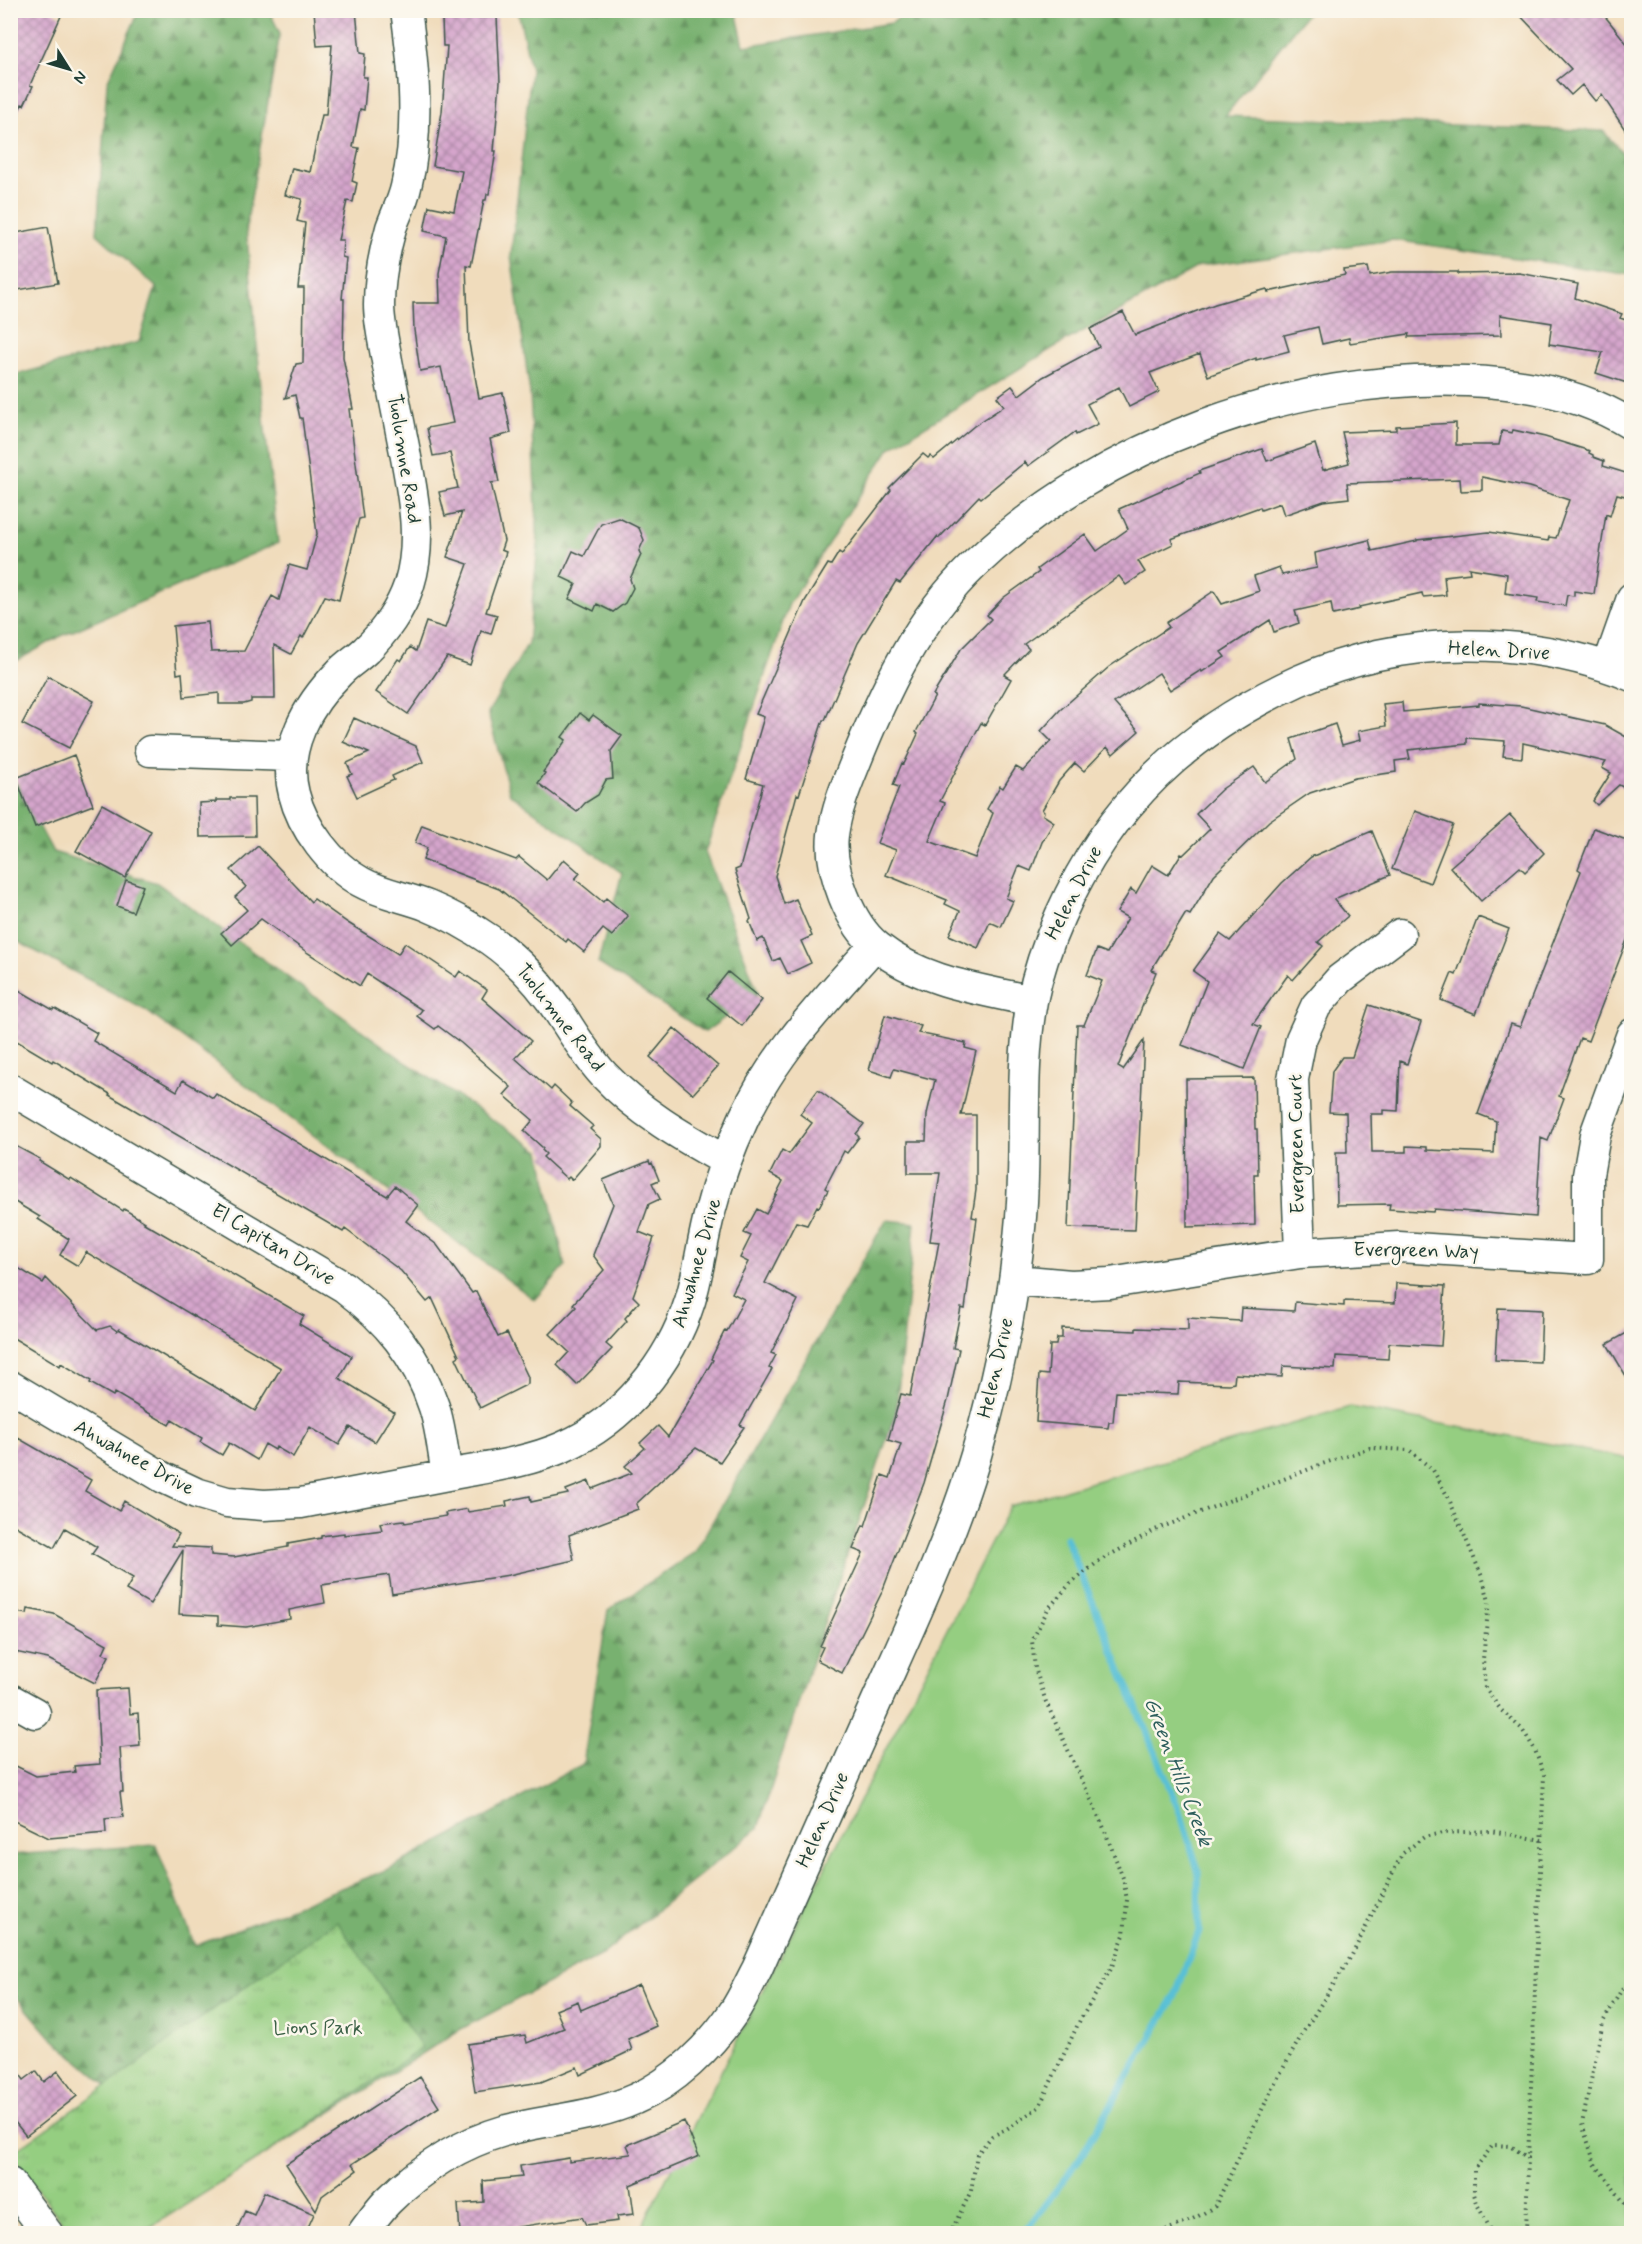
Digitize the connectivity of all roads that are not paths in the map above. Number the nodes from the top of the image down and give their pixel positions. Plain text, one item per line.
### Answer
1 (406, 10) edge
2 (1632, 425) edge
3 (1632, 598) edge
4 (1620, 671) edge
5 (150, 752) dead end
6 (291, 756) junction
7 (1401, 934) dead end
8 (875, 945) junction
9 (1032, 1001) junction
10 (1632, 1034) edge
11 (10, 1089) edge
12 (726, 1161) junction
13 (1300, 1253) junction
14 (1015, 1280) junction
15 (10, 1386) edge
16 (447, 1475) junction
17 (10, 2183) edge
18 (48, 2234) edge
19 (362, 2234) edge

1 - 6 street, Tuolumne Road
2 - 8 street
3 - 4 street
4 - 9 street, Helen Drive
5 - 6 street
6 - 12 street, Tuolumne Road
7 - 13 street, Evergreen Court
8 - 9 street
8 - 12 street, Ahwahnee Drive
9 - 14 street, Helen Drive
10 - 13 street, Evergreen Way
11 - 16 street, El Capitan Drive
12 - 16 street, Ahwahnee Drive
13 - 14 street, Evergreen Way
14 - 19 street, Helen Drive
15 - 16 street, Ahwahnee Drive
17 - 18 street

